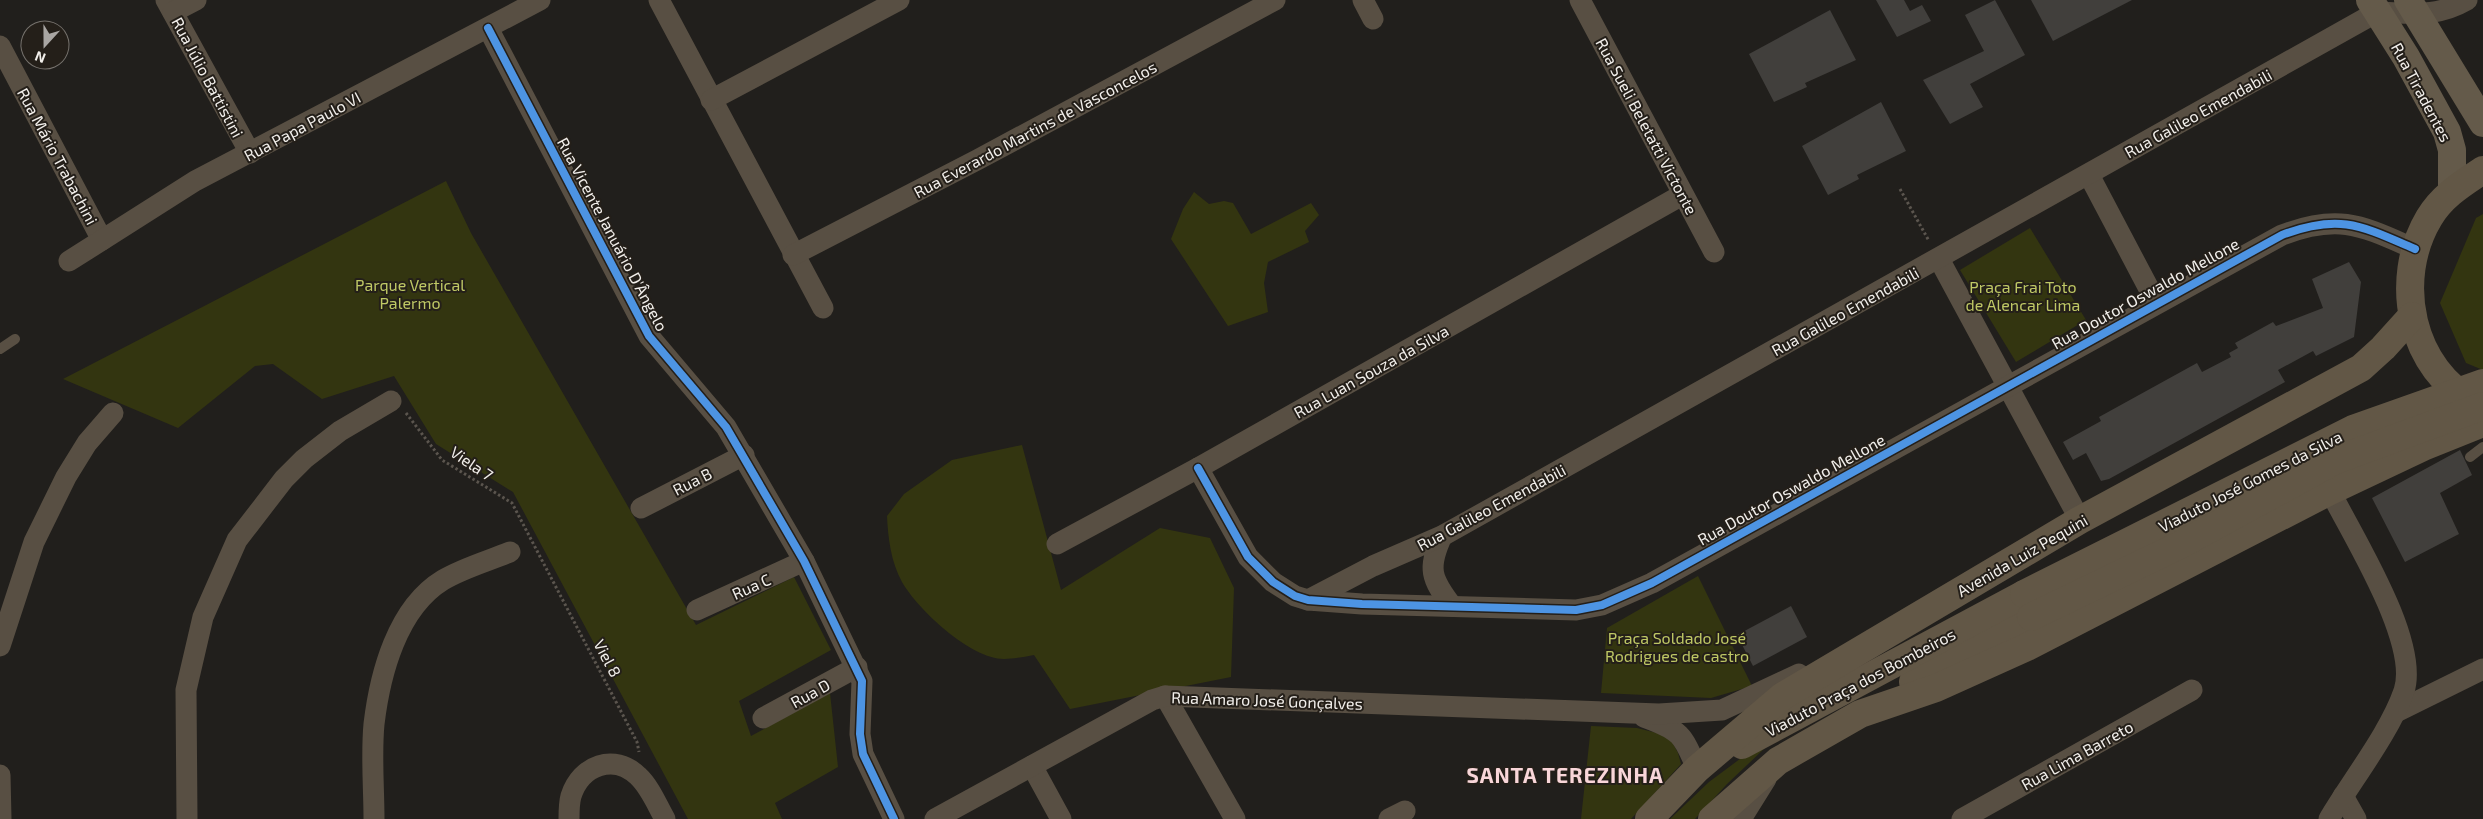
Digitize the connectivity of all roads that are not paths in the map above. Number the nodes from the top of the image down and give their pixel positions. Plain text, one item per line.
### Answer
1 (196, 0) edge
2 (540, 0) edge
3 (659, 0) edge
4 (899, 0) edge
5 (1275, 0) edge
6 (1363, 0) edge
7 (1580, 0) edge
8 (2467, 0) edge
9 (170, 6) edge
10 (2374, 6) edge
11 (2411, 6) edge
12 (1373, 19) dead end
13 (488, 28) junction
14 (0, 46) edge
15 (711, 100) junction
16 (2483, 123) edge
17 (250, 153) junction
18 (2483, 170) edge
19 (2089, 174) junction
20 (2452, 190) junction
21 (1682, 195) junction
22 (102, 240) junction
23 (2415, 249) junction
24 (1714, 252) dead end
25 (793, 254) junction
26 (1939, 259) junction
27 (69, 261) dead end
28 (2156, 302) junction
29 (823, 308) dead end
30 (2412, 316) junction
31 (15, 339) dead end
32 (0, 349) edge
33 (2483, 383) edge
34 (2008, 384) junction
35 (391, 401) road end
36 (2483, 407) edge
37 (113, 414) dead end
38 (2483, 423) edge
39 (2483, 447) edge
40 (744, 455) junction
41 (2470, 457) dead end
42 (1198, 468) junction
43 (2330, 491) junction
44 (641, 508) dead end
45 (2080, 520) junction
46 (1442, 536) junction
47 (1057, 544) dead end
48 (510, 552) dead end
49 (804, 562) junction
50 (1308, 600) junction
51 (1452, 606) junction
52 (2028, 606) junction
53 (698, 610) dead end
54 (1892, 631) junction
55 (0, 646) edge
56 (857, 667) junction
57 (2483, 668) edge
58 (2192, 690) dead end
59 (1165, 696) junction
60 (1630, 712) junction
61 (2396, 712) junction
62 (1860, 714) junction
63 (763, 718) dead end
64 (1778, 761) junction
65 (1032, 766) junction
66 (1697, 769) junction
67 (0, 775) edge
68 (2343, 796) junction
69 (1, 819) edge
70 (187, 819) edge
71 (374, 819) edge
72 (569, 819) edge
73 (665, 819) edge
74 (894, 819) edge
75 (935, 819) edge
76 (1061, 819) edge
77 (1235, 819) edge
78 (1649, 819) edge
79 (1712, 819) edge
80 (1741, 819) edge
81 (1962, 819) edge
82 (2329, 819) edge
83 (2356, 819) edge

1 - 9 street
2 - 13 street, Rua Papa Paulo VI
3 - 15 street
4 - 15 street
5 - 25 street, Rua Everardo Martins de Vasconcelos
6 - 12 street
7 - 21 street, Rua Sueli Beletatti Victonte
8 - 11 street
9 - 17 street, Rua Júlio Battistini
10 - 11 street
10 - 19 street, Rua Galileo Emendabili
10 - 20 street, Rua Tiradentes
11 - 16 street, Rua Tiradentes
13 - 17 street, Rua Papa Paulo VI
13 - 40 street, Rua Vicente Januário D'Ângelo
14 - 22 street, Rua Mário Trabachini
15 - 25 street
17 - 22 street, Rua Papa Paulo VI
18 - 20 main road
19 - 26 street, Rua Galileo Emendabili
19 - 28 street
20 - 23 main road
21 - 24 street, Rua Sueli Beletatti Victonte
21 - 42 street, Rua Luan Souza da Silva
22 - 27 street, Rua Papa Paulo VI
23 - 28 street, Rua Doutor Oswaldo Mellone
23 - 30 main road
25 - 29 street
26 - 34 street
26 - 46 street, Rua Galileo Emendabili
28 - 34 street, Rua Doutor Oswaldo Mellone
30 - 36 main road
30 - 45 main road, Avenida Luiz Pequini
31 - 32 lane
33 - 52 main road, Viaduto José Gomes da Silva, bridge
34 - 45 street
34 - 51 street, Rua Doutor Oswaldo Mellone
35 - 70 street
36 - 52 main road, Viaduto José Gomes da Silva, bridge
37 - 55 street
38 - 43 main road
39 - 41 lane
40 - 44 street, Rua B
40 - 49 street, Rua Vicente Januário D'Ângelo
42 - 47 street, Rua Luan Souza da Silva
42 - 50 street, Rua Doutor Oswaldo Mellone
43 - 61 street
43 - 62 main road
45 - 54 main road, Avenida Luiz Pequini
46 - 50 street, Rua Galileo Emendabili
46 - 51 street
48 - 71 street
49 - 53 street, Rua C
49 - 56 street, Rua Vicente Januário D'Ângelo
50 - 51 street, Rua Doutor Oswaldo Mellone
52 - 62 main road, Viaduto Praça dos Bombeiros
52 - 66 main road, Viaduto Praça dos Bombeiros
54 - 60 street, Rua Amaro José Gonçalves
54 - 66 main road, Avenida Luiz Pequini
56 - 63 street, Rua D
56 - 74 street, Rua Vicente Januário D'Ângelo
57 - 61 street
58 - 81 street, Rua Lima Barreto
59 - 60 street, Rua Amaro José Gonçalves
59 - 65 street, Rua Amaro José Gonçalves
59 - 77 street
60 - 66 street, Rua Amaro José Gonçalves
61 - 68 street
62 - 64 main road
64 - 79 main road
64 - 80 street
65 - 75 street, Rua Amaro José Gonçalves
65 - 76 street
66 - 78 main road, Avenida Luiz Pequini
67 - 69 street
68 - 82 street
68 - 83 street
72 - 73 street

